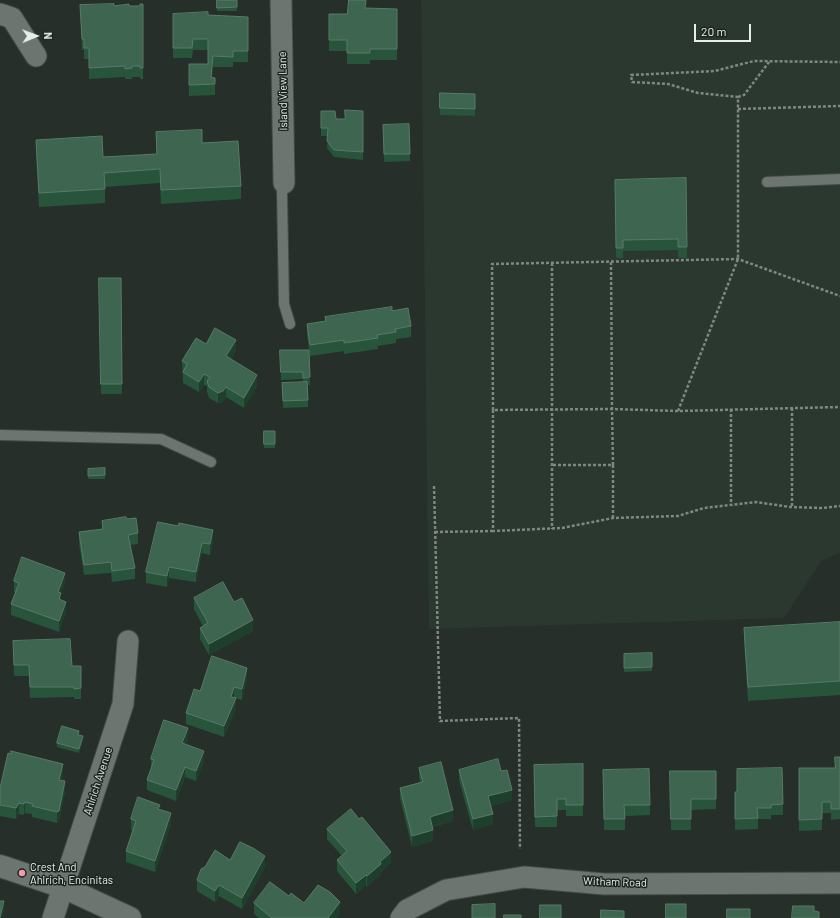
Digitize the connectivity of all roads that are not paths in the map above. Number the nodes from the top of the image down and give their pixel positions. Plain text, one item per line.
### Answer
1 (281, 0) edge
2 (0, 14) edge
3 (36, 56) dead end
4 (840, 179) edge
5 (767, 182) dead end
6 (284, 183) joint
7 (290, 324) dead end
8 (0, 435) edge
9 (211, 462) dead end
10 (128, 641) dead end
11 (0, 866) edge
12 (840, 883) edge
13 (63, 887) junction
14 (53, 918) edge
15 (130, 918) edge
16 (401, 918) edge

1 - 6 street, Island View Lane
2 - 3 street
4 - 5 lane
6 - 7 lane
8 - 9 lane
10 - 13 street, Ahlrich Avenue
11 - 13 street
12 - 16 street, Witham Road
13 - 14 street, Ahlrich Avenue
13 - 15 street

